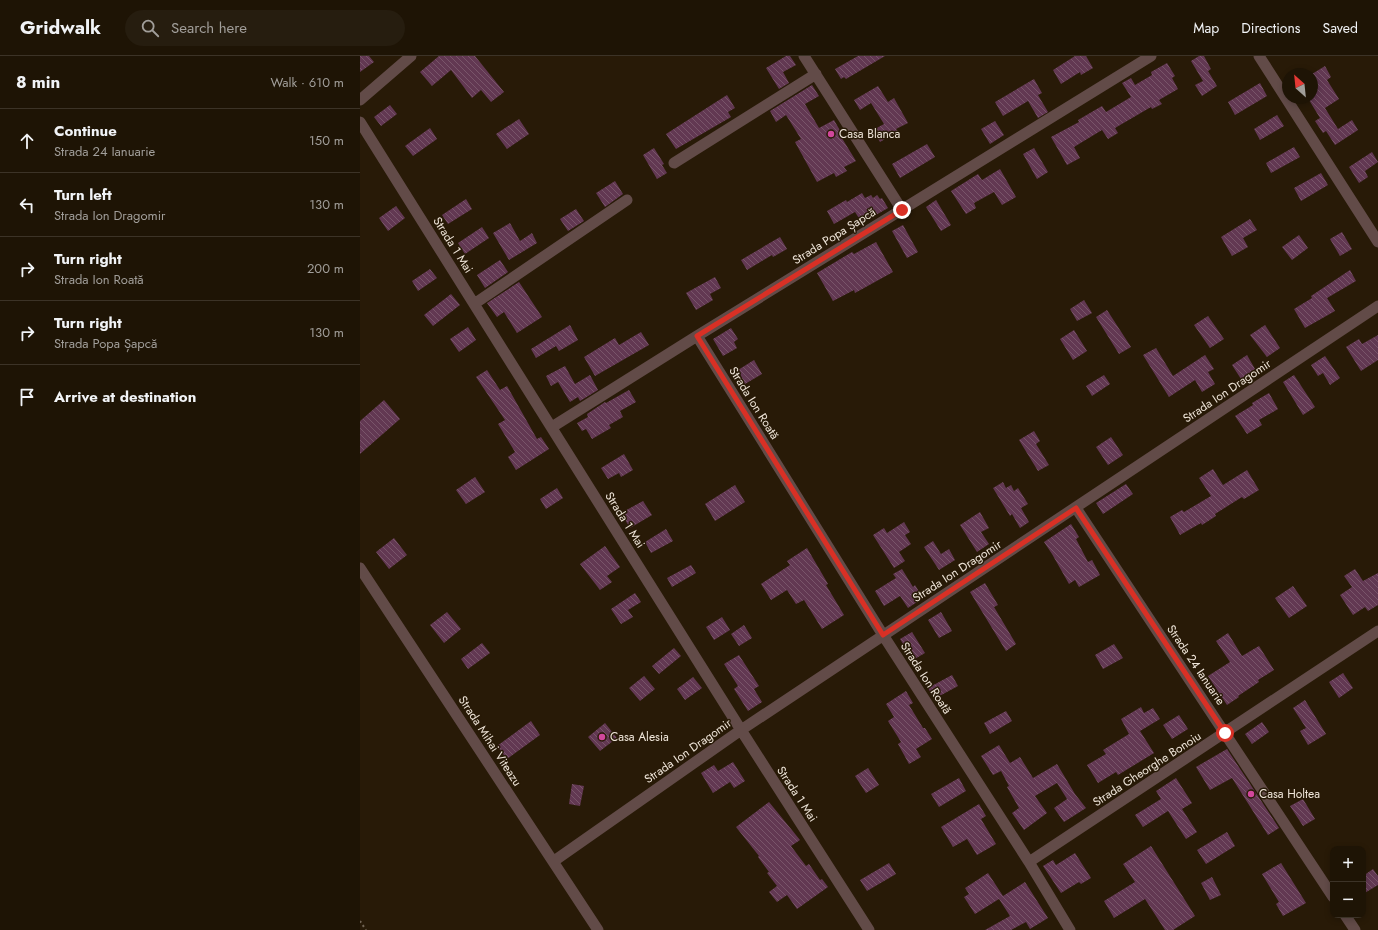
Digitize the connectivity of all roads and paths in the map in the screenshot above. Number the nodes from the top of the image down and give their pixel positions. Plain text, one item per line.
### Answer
1 (411, 56) edge
2 (804, 56) edge
3 (1152, 56) edge
4 (1258, 56) edge
5 (816, 74) junction
6 (360, 100) edge
7 (360, 122) edge
8 (674, 163) dead end
9 (627, 200) dead end
10 (902, 210) junction
11 (1378, 242) edge
12 (474, 304) junction
13 (1378, 306) edge
14 (697, 336) junction
15 (552, 428) junction
16 (1076, 508) junction
17 (360, 568) edge
18 (1378, 631) edge
19 (883, 635) junction
20 (741, 730) junction
21 (1225, 733) junction
22 (554, 861) junction
23 (1029, 862) junction
24 (1330, 892) edge
25 (1347, 918) edge
26 (360, 921) edge
27 (366, 930) edge
28 (598, 930) edge
29 (869, 930) edge
30 (1070, 930) edge
31 (1355, 930) edge

1 - 6 street
2 - 5 street
3 - 10 street, Strada Popa Șapcă
4 - 11 street
5 - 8 street
5 - 10 street
7 - 12 street, Strada 1 Mai
9 - 12 street
10 - 14 street, Strada Popa Șapcă
12 - 15 street, Strada 1 Mai
13 - 16 street, Strada Ion Dragomir
14 - 15 street, Strada Popa Șapcă
14 - 19 street, Strada Ion Roată
15 - 20 street, Strada 1 Mai
16 - 19 street, Strada Ion Dragomir
16 - 21 street, Strada 24 Ianuarie
17 - 22 street, Strada Mihai Viteazu
18 - 21 street, Strada Gheorghe Bonoiu
19 - 20 street, Strada Ion Dragomir
19 - 23 street, Strada Ion Roată
20 - 22 street, Strada Ion Dragomir
20 - 29 street, Strada 1 Mai
21 - 23 street, Strada Gheorghe Bonoiu
21 - 24 street, Strada 24 Ianuarie
22 - 28 street, Strada Mihai Viteazu
23 - 30 street, Strada Ion Roată
25 - 31 street
26 - 27 path

